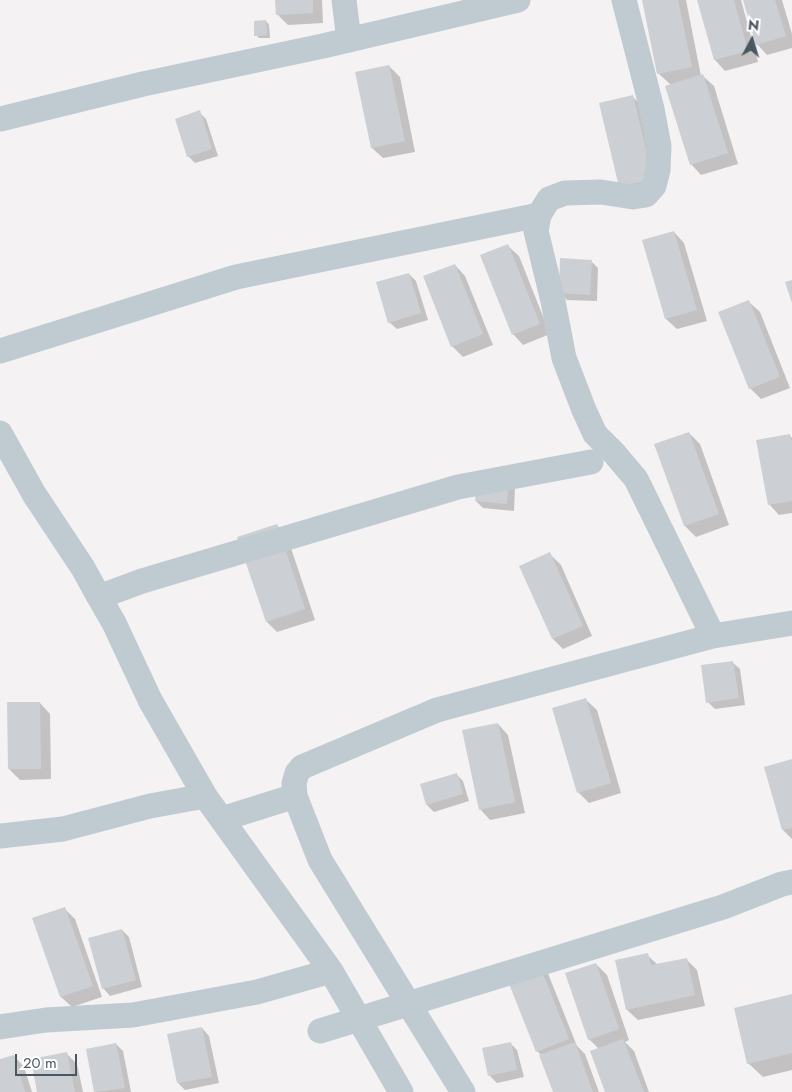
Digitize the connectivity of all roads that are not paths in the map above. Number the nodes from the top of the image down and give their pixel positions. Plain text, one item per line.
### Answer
1 (344, 0) edge
2 (518, 0) edge
3 (624, 0) edge
4 (349, 40) junction
5 (0, 119) edge
6 (539, 215) junction
7 (0, 350) edge
8 (0, 433) edge
9 (591, 462) dead end
10 (99, 597) junction
11 (792, 623) edge
12 (713, 636) junction
13 (205, 796) junction
14 (295, 796) junction
15 (222, 819) junction
16 (0, 836) edge
17 (792, 882) edge
18 (692, 903) dead end
19 (331, 971) junction
20 (406, 1002) junction
21 (360, 1022) junction
22 (0, 1027) edge
23 (320, 1031) junction
24 (401, 1092) edge
25 (463, 1092) edge

1 - 4 street
2 - 4 street
3 - 6 street
4 - 5 street
6 - 7 street
6 - 12 street
8 - 10 street
9 - 10 street
10 - 13 street
11 - 12 street
12 - 14 street
13 - 15 street
13 - 16 street
14 - 15 street
14 - 20 street
15 - 19 street
17 - 23 street
18 - 23 street
19 - 21 street
19 - 22 street
20 - 21 street
20 - 23 street
20 - 25 street
21 - 24 street

